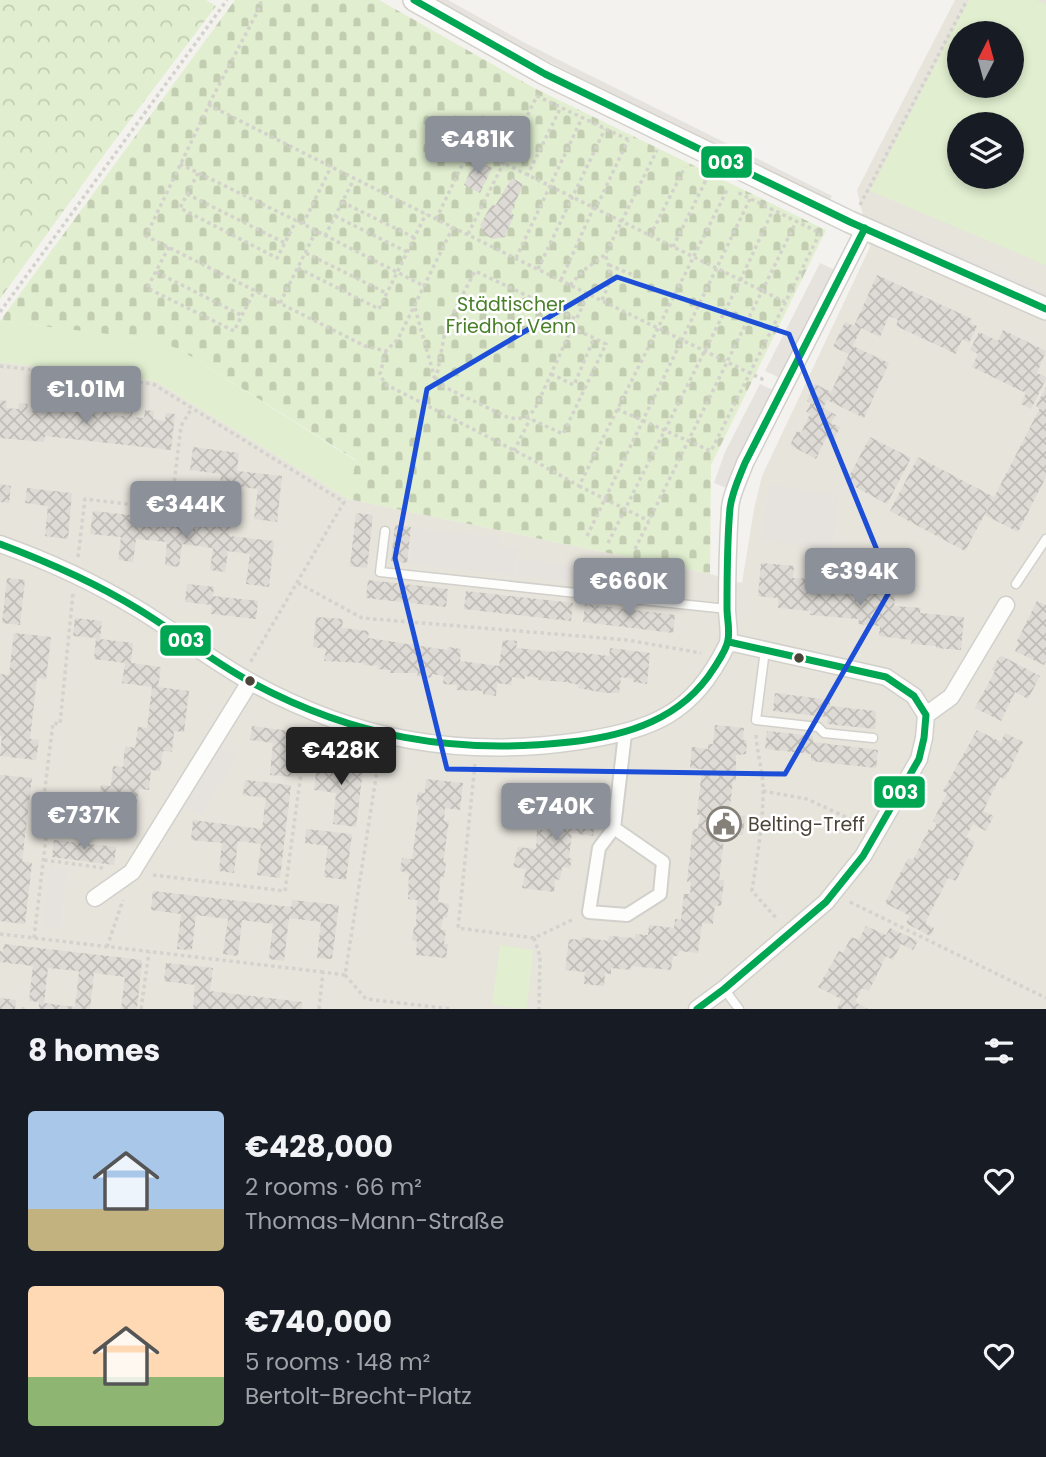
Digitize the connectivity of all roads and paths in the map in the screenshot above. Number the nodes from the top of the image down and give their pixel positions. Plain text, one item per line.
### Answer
1 (228, 0) edge
2 (260, 0) edge
3 (414, 0) edge
4 (967, 0) edge
5 (209, 104) junction
6 (561, 107) junction
7 (582, 118) junction
8 (605, 129) junction
9 (666, 132) junction
10 (628, 139) junction
11 (637, 144) dead end
12 (646, 148) dead end
13 (656, 153) junction
14 (665, 158) dead end
15 (675, 162) dead end
16 (503, 163) junction
17 (180, 164) junction
18 (331, 167) junction
19 (685, 167) junction
20 (696, 172) dead end
21 (198, 173) junction
22 (527, 176) junction
23 (354, 179) junction
24 (550, 187) junction
25 (728, 188) junction
26 (187, 194) junction
27 (572, 198) junction
28 (750, 199) junction
29 (342, 202) junction
30 (593, 208) junction
31 (773, 210) junction
32 (426, 214) junction
33 (335, 216) junction
34 (436, 219) junction
35 (296, 220) junction
36 (796, 222) junction
37 (621, 223) junction
38 (303, 224) junction
39 (858, 225) junction
40 (453, 227) junction
41 (316, 231) junction
42 (468, 234) junction
43 (325, 236) junction
44 (650, 236) junction
45 (415, 237) junction
46 (285, 243) junction
47 (169, 247) junction
48 (673, 247) junction
49 (407, 252) junction
50 (306, 253) junction
51 (605, 255) junction
52 (516, 258) junction
53 (695, 258) junction
54 (609, 265) junction
55 (298, 268) junction
56 (538, 269) junction
57 (717, 269) junction
58 (156, 272) junction
59 (397, 273) junction
60 (633, 275) dead end
61 (741, 279) junction
62 (561, 280) junction
63 (570, 285) junction
64 (424, 286) junction
65 (255, 290) junction
66 (763, 291) junction
67 (387, 293) junction
68 (589, 294) junction
69 (602, 300) junction
70 (785, 302) junction
71 (280, 303) junction
72 (415, 306) junction
73 (1046, 309) edge
74 (0, 312) edge
75 (242, 316) junction
76 (576, 319) junction
77 (572, 328) junction
78 (658, 328) junction
79 (594, 338) junction
80 (681, 340) junction
81 (386, 351) junction
82 (705, 351) junction
83 (727, 362) junction
84 (0, 366) edge
85 (749, 373) junction
86 (551, 374) junction
87 (436, 383) junction
88 (783, 390) junction
89 (192, 408) junction
90 (617, 409) junction
91 (528, 418) junction
92 (642, 420) junction
93 (664, 432) junction
94 (688, 442) junction
95 (514, 451) junction
96 (579, 486) junction
97 (604, 500) junction
98 (171, 509) junction
99 (625, 510) junction
100 (202, 513) dead end
101 (649, 521) junction
102 (384, 531) dead end
103 (587, 536) dead end
104 (1046, 539) edge
105 (608, 543) dead end
106 (0, 544) edge
107 (635, 549) dead end
108 (75, 573) junction
109 (298, 583) junction
110 (1016, 584) dead end
111 (1006, 605) dead end
112 (727, 608) junction
113 (729, 642) junction
114 (765, 650) junction
115 (720, 657) junction
116 (246, 679) junction
117 (313, 711) junction
118 (926, 715) junction
119 (756, 720) junction
120 (625, 734) junction
121 (382, 736) junction
122 (873, 738) dead end
123 (477, 748) junction
124 (763, 792) junction
125 (614, 828) junction
126 (877, 832) junction
127 (44, 860) junction
128 (132, 872) junction
129 (832, 894) junction
130 (95, 898) dead end
131 (589, 912) junction
132 (0, 934) edge
133 (790, 934) junction
134 (34, 938) junction
135 (534, 938) junction
136 (107, 947) junction
137 (149, 953) junction
138 (323, 972) junction
139 (345, 975) junction
140 (724, 989) junction
141 (1046, 998) edge
142 (141, 1009) edge
143 (319, 1009) edge
144 (452, 1009) edge
145 (539, 1009) edge
146 (697, 1009) edge
147 (739, 1009) edge

1 - 74 path
2 - 5 path
3 - 9 street
4 - 39 path
5 - 17 path
5 - 18 path
6 - 7 path
6 - 16 path
6 - 22 path
7 - 8 path
7 - 24 path
8 - 10 path
8 - 27 path
9 - 13 path
9 - 39 street
10 - 11 path
10 - 30 path
12 - 13 path
13 - 14 path
13 - 37 path
15 - 19 path
16 - 22 path
16 - 34 path
16 - 42 path
17 - 21 path
17 - 47 path
18 - 23 path
18 - 38 path
19 - 20 path
19 - 44 path
21 - 26 path
21 - 35 path
22 - 24 path
23 - 29 path
23 - 32 path
24 - 27 path
24 - 52 path
25 - 28 path
25 - 48 path
25 - 53 path
26 - 46 path
26 - 46 path
27 - 30 path
27 - 56 path
28 - 31 path
28 - 57 path
29 - 33 path
29 - 45 path
30 - 37 path
30 - 62 path
31 - 36 path
31 - 61 path
32 - 34 path
32 - 45 path
33 - 43 path
33 - 49 path
34 - 40 path
35 - 38 path
35 - 46 path
36 - 66 path
36 - 70 path
37 - 44 path
37 - 51 path
38 - 41 path
39 - 73 street
39 - 88 street
40 - 42 path
40 - 64 path
41 - 43 path
41 - 50 path
42 - 52 path
43 - 59 path
44 - 48 path
45 - 49 path
47 - 58 path
47 - 65 path
48 - 53 path
49 - 59 path
50 - 55 path
50 - 67 path
51 - 54 path
51 - 63 path
52 - 56 path
53 - 57 path
53 - 78 path
54 - 60 path
54 - 69 path
55 - 67 path
55 - 71 path
56 - 62 path
57 - 61 path
57 - 80 path
58 - 75 path
58 - 75 path
59 - 64 path
59 - 67 path
61 - 66 path
61 - 82 path
62 - 63 path
63 - 68 path
64 - 72 path
65 - 71 path
65 - 75 path
66 - 70 path
66 - 83 path
68 - 69 path
68 - 76 path
69 - 78 path
70 - 85 path
71 - 81 path
72 - 81 path
72 - 87 path
76 - 77 path
76 - 87 path
77 - 79 path
77 - 86 path
78 - 80 path
78 - 90 path
79 - 86 path
79 - 91 path
80 - 82 path
80 - 92 path
81 - 95 path
82 - 83 path
82 - 93 path
83 - 85 path
83 - 94 path
84 - 89 path
85 - 88 path
85 - 94 path
86 - 91 path
87 - 91 path
88 - 112 street
89 - 98 path
89 - 109 path
90 - 92 path
90 - 96 path
91 - 95 path
92 - 93 path
92 - 97 path
93 - 94 path
93 - 99 path
94 - 101 path
95 - 96 path
96 - 97 path
97 - 99 path
97 - 103 path
98 - 100 path
98 - 108 path
99 - 101 path
99 - 105 path
101 - 107 path
102 - 112 lane
104 - 110 lane
106 - 108 street
108 - 116 street
108 - 127 path
109 - 115 path
109 - 116 path
111 - 118 street
112 - 113 street
113 - 114 street
113 - 115 street
114 - 118 street
114 - 119 lane
115 - 120 street
116 - 117 street
116 - 128 street
117 - 121 street
117 - 128 path
118 - 126 street
119 - 122 lane
119 - 124 path
120 - 123 street
120 - 125 street
121 - 123 street
121 - 139 path
123 - 135 path
124 - 126 path
124 - 133 path
125 - 131 street
125 - 131 street
126 - 129 street
127 - 128 path
127 - 134 path
128 - 130 street
128 - 136 path
129 - 133 street
129 - 141 path
131 - 135 path
132 - 134 path
133 - 140 street
134 - 136 path
135 - 145 path
136 - 137 path
137 - 138 path
137 - 142 path
138 - 139 path
138 - 143 path
139 - 144 path
140 - 146 street
140 - 147 lane

